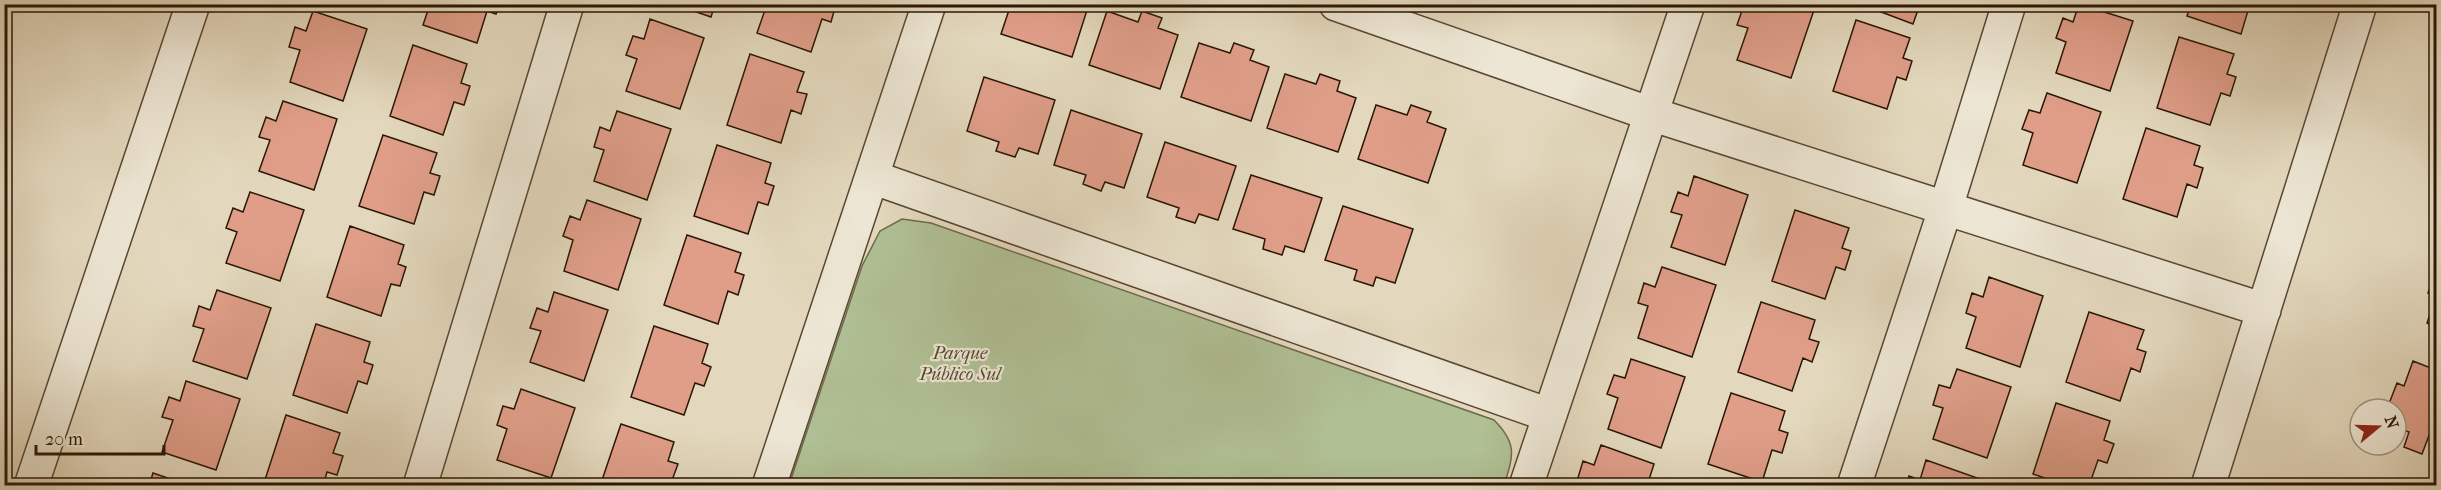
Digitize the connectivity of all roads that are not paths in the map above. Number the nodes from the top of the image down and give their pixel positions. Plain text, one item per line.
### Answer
1 (193, 4) edge
2 (567, 4) edge
3 (929, 4) edge
4 (1336, 4) edge
5 (1688, 4) edge
6 (2008, 4) edge
7 (2360, 4) edge
8 (1651, 114) junction
9 (872, 177) junction
10 (1946, 207) junction
11 (2264, 310) junction
12 (1550, 415) junction
13 (32, 486) edge
14 (420, 486) edge
15 (769, 486) edge
16 (1526, 486) edge
17 (1854, 486) edge
18 (2208, 486) edge

1 - 13 street
2 - 14 street
3 - 9 street
4 - 8 street
5 - 8 street
6 - 10 street
7 - 11 street
8 - 10 street
8 - 12 street
9 - 12 street
9 - 15 street
10 - 11 street
10 - 17 street
11 - 18 street
12 - 16 street

